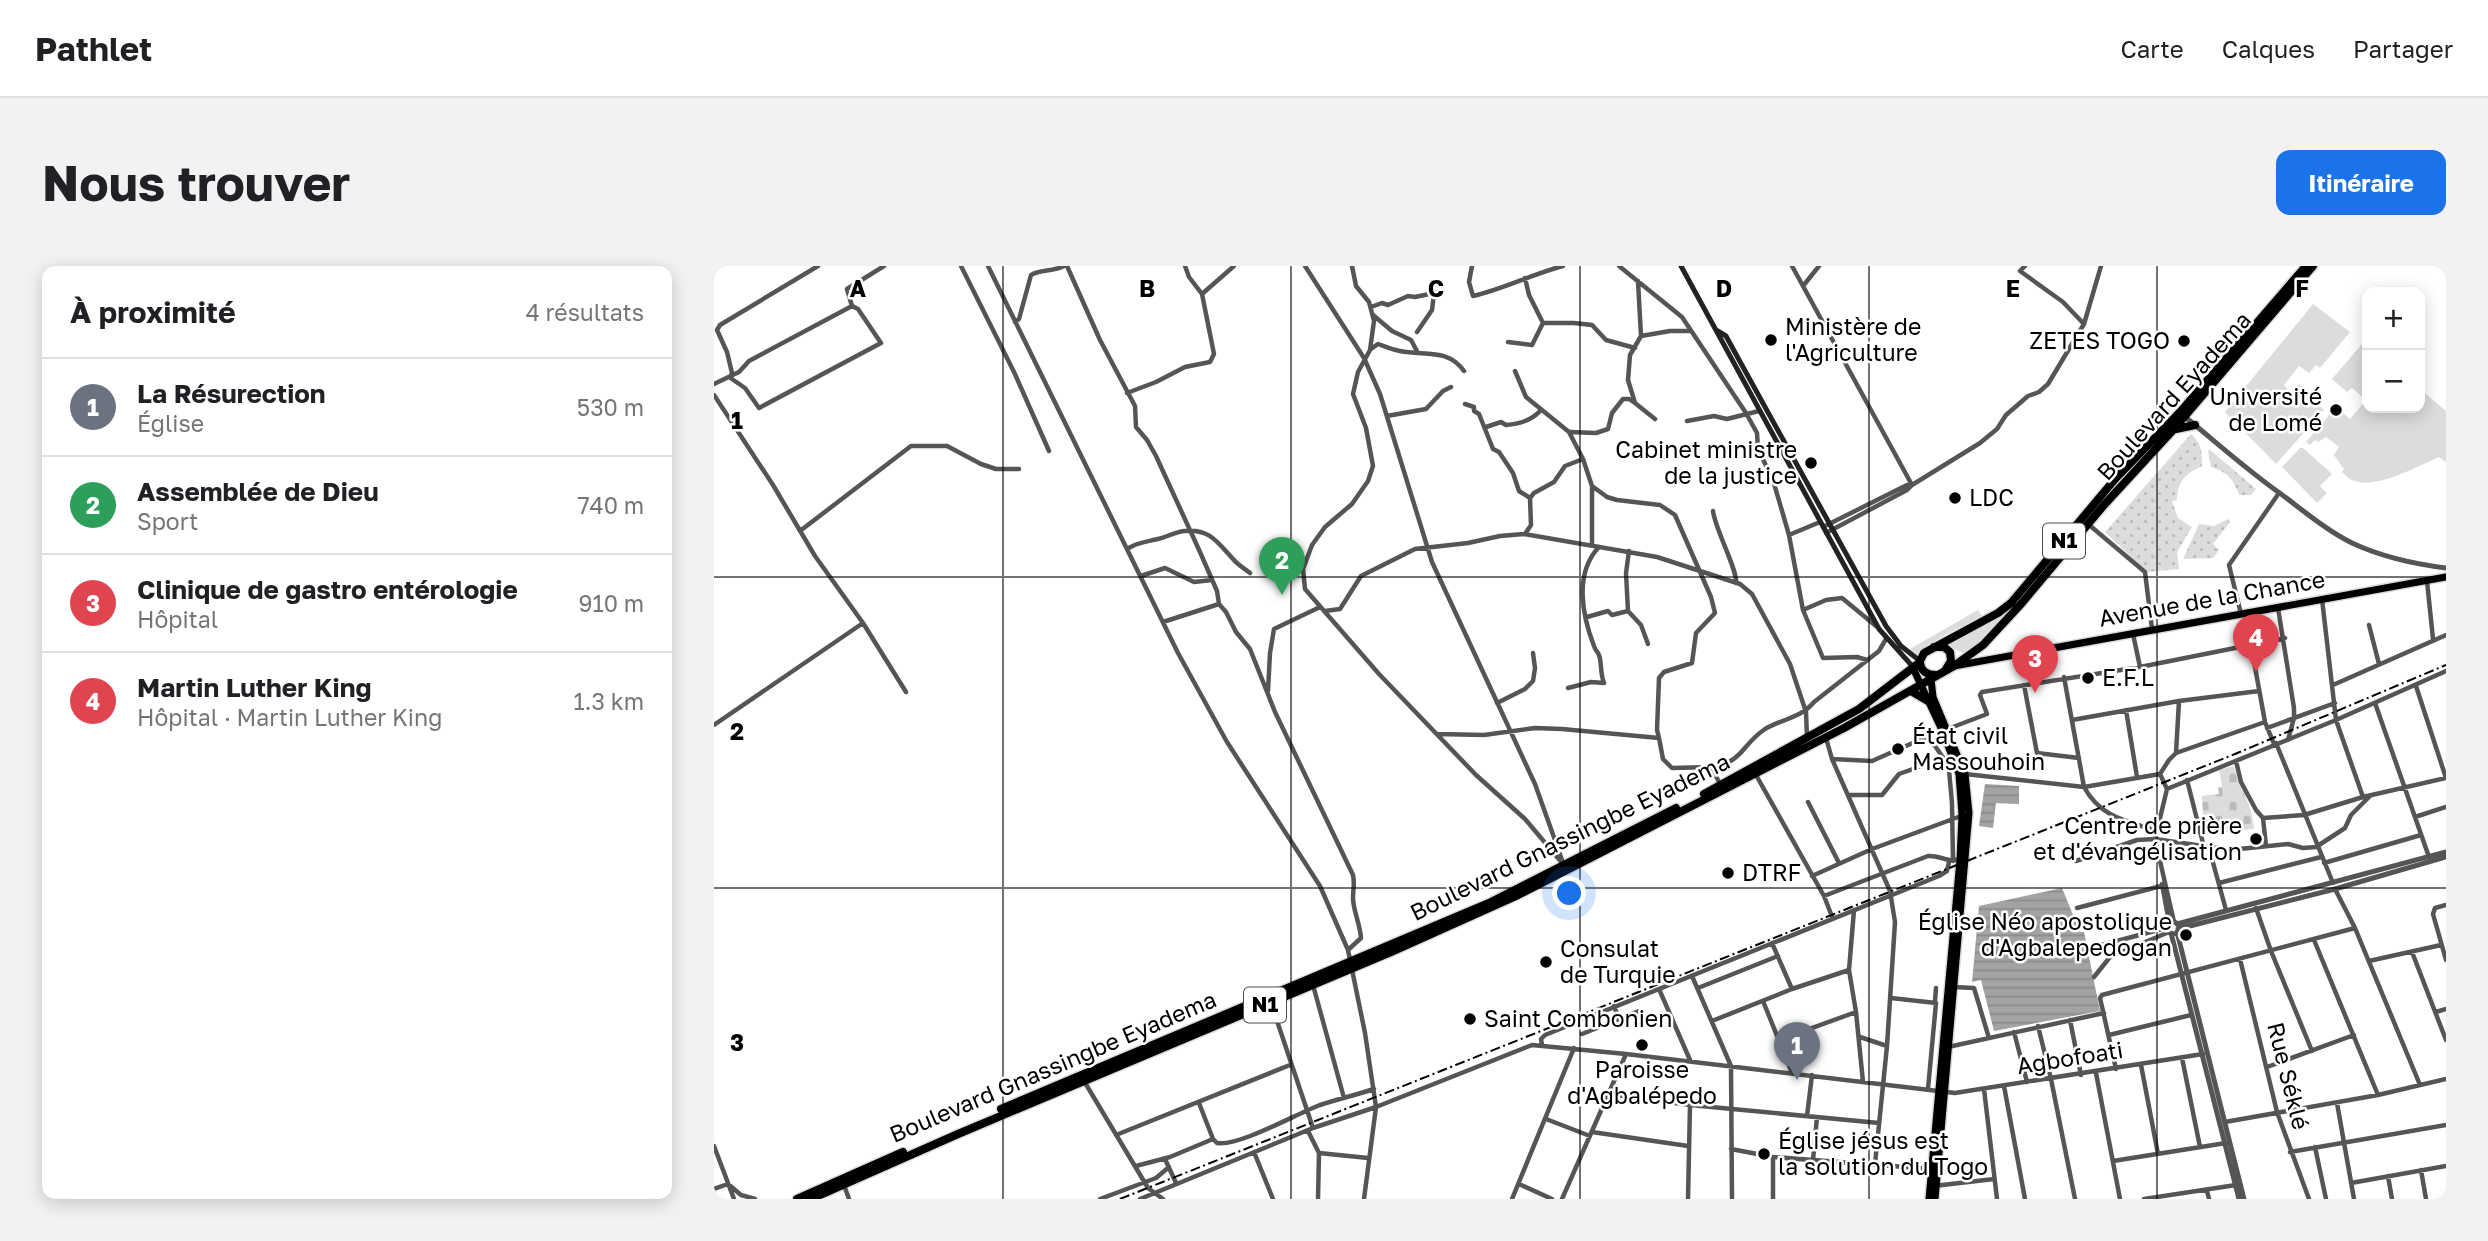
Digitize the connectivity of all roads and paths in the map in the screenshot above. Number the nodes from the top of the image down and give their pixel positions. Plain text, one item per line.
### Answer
1 (818, 266) edge
2 (884, 266) edge
3 (961, 266) edge
4 (988, 266) edge
5 (1066, 266) edge
6 (1185, 266) edge
7 (1234, 266) edge
8 (1304, 266) edge
9 (1352, 266) edge
10 (1472, 266) edge
11 (1563, 266) edge
12 (1619, 266) edge
13 (1681, 266) edge
14 (1792, 266) edge
15 (1819, 266) edge
16 (2025, 266) edge
17 (2101, 266) edge
18 (2306, 266) edge
19 (2313, 266) edge
20 (1525, 278) junction
21 (1638, 281) junction
22 (1803, 286) junction
23 (1202, 294) junction
24 (852, 306) junction
25 (1371, 307) junction
26 (1373, 315) junction
27 (1015, 322) junction
28 (1543, 323) junction
29 (2084, 324) junction
30 (1716, 330) junction
31 (1692, 331) junction
32 (1417, 332) dead end
33 (1640, 336) junction
34 (1508, 342) dead end
35 (1635, 348) junction
36 (1370, 350) junction
37 (1419, 354) junction
38 (1364, 358) junction
39 (1464, 371) dead end
40 (1515, 371) dead end
41 (729, 377) junction
42 (714, 384) edge
43 (1451, 387) dead end
44 (1127, 393) junction
45 (714, 395) edge
46 (1634, 403) junction
47 (1465, 404) dead end
48 (2196, 404) junction
49 (1540, 411) junction
50 (1759, 411) junction
51 (1746, 413) junction
52 (2184, 413) junction
53 (1387, 416) junction
54 (1655, 419) dead end
55 (1687, 421) dead end
56 (2197, 424) junction
57 (1486, 427) junction
58 (2173, 430) junction
59 (1569, 432) junction
60 (1049, 451) dead end
61 (1583, 459) junction
62 (1020, 469) dead end
63 (1592, 485) junction
64 (1912, 485) junction
65 (2280, 493) junction
66 (1530, 498) junction
67 (1713, 511) dead end
68 (2088, 523) junction
69 (1826, 527) junction
70 (800, 531) junction
71 (1190, 531) junction
72 (1525, 534) junction
73 (1789, 535) junction
74 (1592, 545) junction
75 (1428, 547) junction
76 (1600, 547) junction
77 (1127, 549) junction
78 (1629, 551) junction
79 (2443, 568) edge
80 (1700, 571) junction
81 (1250, 573) dead end
82 (1141, 576) junction
83 (2444, 578) edge
84 (1212, 580) junction
85 (2427, 581) junction
86 (1735, 583) junction
87 (2322, 599) junction
88 (1219, 604) junction
89 (2278, 608) junction
90 (1322, 610) junction
91 (1803, 610) junction
92 (1628, 611) junction
93 (2241, 614) junction
94 (1587, 617) junction
95 (1163, 622) junction
96 (863, 623) junction
97 (2368, 625) dead end
98 (1879, 629) junction
99 (2152, 629) junction
100 (2133, 633) junction
101 (2446, 635) edge
102 (2285, 638) junction
103 (1886, 639) junction
104 (2433, 639) junction
105 (1648, 644) dead end
106 (2251, 645) junction
107 (1931, 648) junction
108 (1900, 650) junction
109 (1948, 650) junction
110 (1533, 653) dead end
111 (1967, 657) junction
112 (1987, 658) junction
113 (1867, 660) junction
114 (2379, 664) junction
115 (1918, 665) junction
116 (2140, 667) junction
117 (1950, 668) junction
118 (2446, 671) edge
119 (1933, 677) junction
120 (2064, 677) junction
121 (1921, 685) junction
122 (2024, 685) junction
123 (2333, 685) junction
124 (2416, 686) junction
125 (1569, 688) dead end
126 (1911, 691) junction
127 (2259, 691) junction
128 (906, 692) dead end
129 (1268, 696) junction
130 (1928, 701) junction
131 (2179, 701) junction
132 (2335, 702) junction
133 (1497, 703) junction
134 (2375, 703) junction
135 (2126, 710) junction
136 (1806, 712) junction
137 (2294, 718) junction
138 (2072, 720) junction
139 (2336, 720) junction
140 (714, 725) edge
141 (2266, 725) junction
142 (1945, 730) junction
143 (1511, 733) junction
144 (1436, 734) junction
145 (1824, 734) junction
146 (1659, 737) junction
147 (1807, 739) junction
148 (2288, 740) junction
149 (2275, 743) junction
150 (2176, 753) junction
151 (2079, 758) junction
152 (1832, 759) junction
153 (1944, 759) junction
154 (2236, 761) junction
155 (1711, 766) junction
156 (1957, 772) junction
157 (1755, 774) junction
158 (2160, 774) junction
159 (2137, 777) junction
160 (2446, 778) edge
161 (2187, 780) junction
162 (2170, 787) junction
163 (2405, 787) junction
164 (1722, 788) junction
165 (2084, 788) junction
166 (1849, 794) junction
167 (2370, 796) junction
168 (2363, 797) junction
169 (1808, 802) dead end
170 (2446, 807) edge
171 (1966, 814) junction
172 (2304, 815) junction
173 (2415, 817) junction
174 (2263, 818) junction
175 (1953, 819) junction
176 (2158, 831) junction
177 (2421, 835) junction
178 (2155, 839) junction
179 (2266, 846) junction
180 (2206, 847) junction
181 (2316, 847) junction
182 (1871, 849) junction
183 (2446, 852) edge
184 (2446, 857) edge
185 (2429, 859) junction
186 (2322, 860) junction
187 (1957, 861) junction
188 (2076, 861) dead end
189 (1839, 863) junction
190 (1566, 869) junction
191 (1882, 873) junction
192 (1812, 876) junction
193 (2219, 883) junction
194 (2163, 884) junction
195 (2334, 886) junction
196 (1824, 896) junction
197 (1892, 896) junction
198 (2255, 905) junction
199 (2446, 905) edge
200 (2077, 908) dead end
201 (1854, 910) junction
202 (2227, 910) junction
203 (1833, 919) junction
204 (2173, 928) junction
205 (2355, 928) junction
206 (2314, 940) junction
207 (1772, 943) junction
208 (2441, 945) junction
209 (2090, 948) dead end
210 (1348, 950) junction
211 (2271, 951) junction
212 (2412, 952) junction
213 (1778, 956) junction
214 (2241, 959) junction
215 (2446, 960) edge
216 (2369, 961) junction
217 (1351, 965) junction
218 (1849, 970) junction
219 (2184, 973) junction
220 (1692, 976) junction
221 (2094, 977) dead end
222 (1313, 984) junction
223 (1698, 988) junction
224 (1936, 988) dead end
225 (1950, 988) junction
226 (1659, 989) junction
227 (1793, 989) junction
228 (1891, 998) junction
229 (1763, 1001) junction
230 (1935, 1001) junction
231 (1270, 1002) junction
232 (1614, 1006) junction
233 (2446, 1009) edge
234 (1639, 1011) dead end
235 (1856, 1012) junction
236 (2436, 1012) junction
237 (2104, 1013) junction
238 (2192, 1015) junction
239 (1619, 1019) junction
240 (2070, 1020) junction
241 (1712, 1021) junction
242 (2038, 1026) junction
243 (2014, 1032) junction
244 (1582, 1034) dead end
245 (2109, 1035) junction
246 (2354, 1035) junction
247 (1860, 1037) junction
248 (1989, 1038) junction
249 (1779, 1040) junction
250 (2446, 1040) edge
251 (1542, 1045) junction
252 (1887, 1046) junction
253 (1947, 1047) junction
254 (1574, 1048) junction
255 (2312, 1051) junction
256 (1626, 1054) junction
257 (2204, 1054) junction
258 (2182, 1058) junction
259 (1690, 1061) junction
260 (1290, 1065) junction
261 (2141, 1065) junction
262 (1731, 1066) junction
263 (2267, 1067) junction
264 (2116, 1069) junction
265 (1792, 1073) junction
266 (2096, 1073) junction
267 (2081, 1074) junction
268 (1812, 1075) junction
269 (2051, 1079) junction
270 (2446, 1079) edge
271 (1084, 1081) junction
272 (1863, 1082) junction
273 (2027, 1082) junction
274 (1884, 1084) junction
275 (2420, 1085) junction
276 (2004, 1086) junction
277 (1374, 1089) junction
278 (1928, 1089) junction
279 (1984, 1089) junction
280 (1941, 1091) junction
281 (1609, 1094) junction
282 (2378, 1095) junction
283 (1344, 1098) junction
284 (1199, 1102) junction
285 (2337, 1102) junction
286 (1690, 1105) junction
287 (1376, 1107) junction
288 (1733, 1108) junction
289 (1306, 1111) junction
290 (2277, 1112) junction
291 (1807, 1115) junction
292 (1817, 1117) junction
293 (1546, 1119) junction
294 (2225, 1122) junction
295 (1879, 1123) junction
296 (2446, 1125) edge
297 (1311, 1129) junction
298 (1591, 1134) junction
299 (1116, 1135) junction
300 (1213, 1139) junction
301 (2344, 1142) junction
302 (2227, 1143) junction
303 (1688, 1146) junction
304 (2200, 1147) junction
305 (2315, 1147) junction
306 (1731, 1149) junction
307 (715, 1150) edge
308 (1254, 1152) junction
309 (2290, 1152) junction
310 (1318, 1153) junction
311 (2158, 1154) junction
312 (1773, 1157) junction
313 (1165, 1158) junction
314 (1368, 1158) junction
315 (1813, 1160) junction
316 (2113, 1161) junction
317 (1875, 1164) junction
318 (1136, 1166) junction
319 (2446, 1166) edge
320 (1169, 1167) junction
321 (1932, 1169) junction
322 (2421, 1170) junction
323 (2388, 1176) junction
324 (1994, 1179) junction
325 (1145, 1183) junction
326 (1176, 1183) junction
327 (2351, 1183) junction
328 (728, 1184) junction
329 (843, 1184) junction
330 (1519, 1184) junction
331 (2237, 1185) junction
332 (1933, 1186) junction
333 (714, 1189) edge
334 (2207, 1191) junction
335 (1154, 1193) junction
336 (734, 1199) edge
337 (755, 1199) edge
338 (797, 1199) edge
339 (811, 1199) edge
340 (849, 1199) edge
341 (1100, 1199) edge
342 (1140, 1199) edge
343 (1163, 1199) edge
344 (1273, 1199) edge
345 (1318, 1199) edge
346 (1364, 1199) edge
347 (1513, 1199) edge
348 (1552, 1199) edge
349 (1562, 1199) edge
350 (1688, 1199) edge
351 (1732, 1199) edge
352 (1773, 1199) edge
353 (1929, 1199) edge
354 (1934, 1199) edge
355 (1997, 1199) edge
356 (2025, 1199) edge
357 (2075, 1199) edge
358 (2120, 1199) edge
359 (2144, 1199) edge
360 (2209, 1199) edge
361 (2239, 1199) edge
362 (2244, 1199) edge
363 (2309, 1199) edge
364 (2326, 1199) edge
365 (2354, 1199) edge
366 (2392, 1199) edge
367 (2426, 1199) edge

1 - 41 street
2 - 24 street
3 - 60 street
4 - 27 street
5 - 27 street
5 - 44 street
6 - 23 street
7 - 23 street
8 - 38 street
9 - 25 street
10 - 20 street
11 - 20 street
12 - 21 street
13 - 30 main road
14 - 22 street
15 - 22 street
16 - 29 street
17 - 29 street
18 - 52 highway, Boulevard Eyadema / N1
19 - 48 highway, Boulevard Eyadema / N1
20 - 28 street
21 - 31 street
21 - 33 street
22 - 64 street
23 - 44 street
24 - 41 street
24 - 41 street
25 - 26 street
25 - 32 street
26 - 36 street
26 - 37 street
27 - 77 street
28 - 34 street
28 - 35 street
29 - 64 street
30 - 50 main road
30 - 69 main road
31 - 33 street
31 - 51 street
33 - 35 street
35 - 46 street
36 - 37 street
36 - 38 street
37 - 39 street
38 - 53 street
38 - 90 street
40 - 49 street
41 - 42 street
43 - 53 street
44 - 71 street
45 - 70 street
46 - 54 street
46 - 59 street
47 - 57 street
48 - 52 highway, Boulevard Eyadema / N1
48 - 56 highway
49 - 57 street
49 - 59 street
50 - 51 street
50 - 69 main road
51 - 55 street
51 - 73 street
52 - 56 street
52 - 58 highway, Boulevard Eyadema / N1
52 - 107 highway, Boulevard Eyadema / N1
53 - 75 street
56 - 58 highway
56 - 65 street
57 - 66 street
58 - 68 highway, Boulevard Eyadema / N1
59 - 61 street
61 - 63 street
61 - 66 street
62 - 70 street
63 - 74 street
63 - 80 street
64 - 69 street
65 - 79 street
65 - 93 street
66 - 72 street
67 - 86 street
68 - 99 street
68 - 111 highway, Boulevard Eyadema / N1
69 - 73 street
69 - 98 main road
69 - 108 main road
70 - 96 street
71 - 77 street
71 - 81 street
71 - 84 street
72 - 74 street
72 - 75 street
73 - 91 street
74 - 76 street
75 - 90 street
75 - 133 street
76 - 78 street
76 - 94 street
77 - 82 street
78 - 80 street
78 - 92 street
79 - 83 main road
80 - 86 street
80 - 146 street
82 - 84 street
82 - 95 street
83 - 85 main road, Avenue de la Chance
84 - 88 street
85 - 87 main road, Avenue de la Chance
85 - 104 street
86 - 136 street
87 - 89 main road, Avenue de la Chance
87 - 123 street
88 - 95 street
88 - 129 street
89 - 93 main road, Avenue de la Chance
89 - 102 street
90 - 129 street
90 - 144 street
91 - 98 street
91 - 113 street
92 - 94 street
92 - 105 street
93 - 99 main road, Avenue de la Chance
94 - 125 street
95 - 210 street
96 - 128 street
96 - 140 street
97 - 114 street
98 - 103 main road
99 - 100 main road, Avenue de la Chance
100 - 112 main road, Avenue de la Chance
100 - 116 street
101 - 104 street
102 - 106 street
102 - 137 street
103 - 108 main road
103 - 113 street
104 - 114 street
106 - 116 street
106 - 127 street
107 - 109 highway
107 - 115 highway, N1
108 - 115 main road
109 - 111 main road
109 - 117 highway
110 - 133 street
111 - 112 main road
111 - 117 highway, Boulevard Eyadema / N1
112 - 117 main road
113 - 136 street
114 - 123 street
115 - 119 highway
115 - 121 main road
115 - 145 highway, Boulevard Gnassingbe Eyadema / N1
116 - 120 street
117 - 119 highway, N1
118 - 124 street
119 - 121 highway, Boulevard Gnassingbe Eyadema / N1
119 - 142 main road
120 - 122 street
120 - 138 street
121 - 126 highway, Boulevard Gnassingbe Eyadema / N1
121 - 130 main road
122 - 142 street
122 - 151 street
123 - 132 street
124 - 134 street
124 - 160 street
126 - 130 highway
126 - 145 highway, Boulevard Gnassingbe Eyadema / N1
127 - 131 street
127 - 141 street
129 - 210 street
130 - 142 main road
131 - 135 street
131 - 150 street
132 - 137 street
132 - 139 street
133 - 143 street
134 - 139 street
134 - 163 street
135 - 138 street
135 - 159 street
136 - 147 street
136 - 155 street
137 - 141 street
137 - 148 street
138 - 151 street
139 - 148 street
139 - 168 street
141 - 149 street
141 - 150 street
142 - 156 main road
143 - 144 street
143 - 146 street
143 - 190 street
144 - 190 street
145 - 147 highway, Boulevard Gnassingbe Eyadema / N1
145 - 152 street
145 - 157 highway, Boulevard Gnassingbe Eyadema / N1
146 - 155 street
147 - 164 highway, Boulevard Gnassingbe Eyadema / N1
148 - 149 street
149 - 154 street
149 - 172 street
150 - 158 street
151 - 165 street
152 - 153 street
152 - 166 street
153 - 156 street
153 - 166 street
154 - 161 street
154 - 174 street
155 - 164 street
156 - 165 street
156 - 171 main road
156 - 175 street
157 - 164 highway, Boulevard Gnassingbe Eyadema / N1
157 - 192 street
158 - 159 street
158 - 162 street
159 - 165 street
160 - 163 street
161 - 162 street
161 - 180 street
162 - 176 street
163 - 167 street
163 - 173 street
164 - 190 highway, Boulevard Gnassingbe Eyadema / N1
165 - 176 street
166 - 182 street
167 - 168 street
167 - 181 street
168 - 172 street
169 - 189 street
170 - 173 street
171 - 175 street
171 - 187 main road
172 - 174 street
172 - 181 street
173 - 177 street
174 - 179 street
175 - 182 street
175 - 187 street
176 - 178 street
177 - 185 street
177 - 186 street
178 - 180 street
178 - 188 street
178 - 194 street
179 - 180 street
179 - 181 street
180 - 193 street
181 - 186 street
182 - 189 street
182 - 191 street
183 - 185 street
184 - 185 street
185 - 195 street
186 - 193 street
186 - 195 street
187 - 191 street
187 - 197 street
187 - 225 main road
189 - 192 street
190 - 217 highway, Boulevard Gnassingbe Eyadema / N1
191 - 196 street
191 - 197 street
192 - 196 street
193 - 202 street
194 - 200 street
194 - 204 street
195 - 198 street
195 - 205 street
196 - 203 street
197 - 201 street
197 - 228 street
198 - 202 street
198 - 204 street
198 - 211 street
199 - 208 street
201 - 203 street
201 - 218 street
202 - 204 street
203 - 207 street
204 - 209 street
204 - 219 street
204 - 221 street
205 - 206 street
205 - 216 street
206 - 211 street
206 - 246 street
207 - 213 street
207 - 220 street
208 - 212 street
208 - 215 street
210 - 217 street
211 - 214 street
211 - 255 street
212 - 216 street
212 - 236 street
213 - 223 street
213 - 227 street
214 - 219 street
214 - 263 street, Rue Séklé
216 - 275 street
217 - 222 highway, Boulevard Gnassingbe Eyadema / N1
217 - 277 street
217 - 338 highway, Boulevard Gnassingbe Eyadema / N1
218 - 227 street
218 - 235 street
219 - 237 street
219 - 238 street
219 - 257 street
220 - 223 street
220 - 226 street
222 - 231 highway, Boulevard Gnassingbe Eyadema / N1
222 - 283 street
223 - 241 street
224 - 230 street
225 - 248 street
225 - 253 main road
225 - 280 main road
226 - 232 street
226 - 259 street
227 - 229 street
228 - 230 street
228 - 252 street
229 - 241 street
229 - 249 street
230 - 278 street
231 - 260 street
231 - 271 highway, Boulevard Gnassingbe Eyadema / N1
232 - 239 street
232 - 251 street
233 - 236 street
234 - 239 street
235 - 247 street
235 - 249 street
236 - 250 street
237 - 240 street
237 - 245 street
238 - 245 street
238 - 257 street
239 - 244 street
240 - 242 street
240 - 267 street
241 - 262 street
242 - 243 street
242 - 269 street
243 - 248 street
243 - 273 street
245 - 264 street
246 - 255 street
246 - 282 street
247 - 252 street
247 - 272 street
248 - 253 street
249 - 265 street
251 - 254 street, Agbofoati
251 - 287 street
252 - 274 street
253 - 280 main road
254 - 256 street, Agbofoati
254 - 293 street
255 - 263 street
256 - 259 street, Agbofoati
256 - 281 street
257 - 258 street, Agbofoati
257 - 294 street
257 - 302 street
258 - 261 street, Agbofoati
258 - 304 street
259 - 262 street, Agbofoati
260 - 284 street
260 - 289 street
261 - 264 street, Agbofoati
261 - 311 street
262 - 265 street, Agbofoati
262 - 288 street
263 - 290 street, Rue Séklé
264 - 266 street, Agbofoati
265 - 268 street, Agbofoati
266 - 267 street, Agbofoati
266 - 316 street
267 - 269 street, Agbofoati
268 - 272 street, Agbofoati
268 - 291 street
269 - 273 street, Agbofoati
269 - 357 street
270 - 275 street
271 - 299 street
271 - 329 highway, Boulevard Gnassingbe Eyadema / N1
272 - 274 street, Agbofoati
273 - 276 street, Agbofoati
274 - 278 street, Agbofoati
274 - 295 street
275 - 282 street
276 - 279 street, Agbofoati
276 - 356 street
277 - 283 street
277 - 287 street
278 - 280 street, Agbofoati
279 - 280 street, Agbofoati
279 - 324 street
280 - 321 main road
280 - 332 main road
281 - 286 street
281 - 298 street
282 - 285 street
283 - 289 street
284 - 299 street
284 - 300 street
285 - 290 street
285 - 301 street
286 - 288 street
286 - 303 street
287 - 297 street
287 - 314 street
288 - 291 street
288 - 306 street
289 - 297 street
289 - 300 street
290 - 294 street
290 - 309 street, Rue Séklé
291 - 292 street
292 - 295 street
292 - 315 street
293 - 298 street
293 - 330 street
294 - 302 street
295 - 317 street
296 - 301 street
297 - 308 street
297 - 310 street
298 - 303 street
298 - 349 street
299 - 318 street
300 - 313 street
301 - 305 street
301 - 327 street
302 - 304 street
302 - 331 street
303 - 350 street
304 - 311 street
305 - 309 street
305 - 364 street
306 - 312 street
306 - 351 street
307 - 328 street
308 - 326 street
308 - 344 street
309 - 363 street, Rue Séklé
310 - 314 street
310 - 345 street
311 - 316 street
312 - 315 street
312 - 352 street
313 - 318 street
313 - 320 street
314 - 346 street
315 - 317 street
316 - 358 street
317 - 321 street
318 - 325 street
319 - 322 street
320 - 325 street
320 - 326 street
321 - 332 main road
322 - 323 street
322 - 367 street
323 - 327 street
323 - 366 street
324 - 332 street
324 - 355 street
325 - 335 street
325 - 341 street
326 - 335 street
327 - 365 street
328 - 333 street
328 - 336 street
328 - 337 street
329 - 339 highway, Boulevard Gnassingbe Eyadema / N1
329 - 340 street
330 - 347 street
330 - 348 street
331 - 334 street
331 - 361 street
331 - 362 street
332 - 353 main road
332 - 354 main road
334 - 359 street
334 - 360 street
335 - 342 street
335 - 343 street

